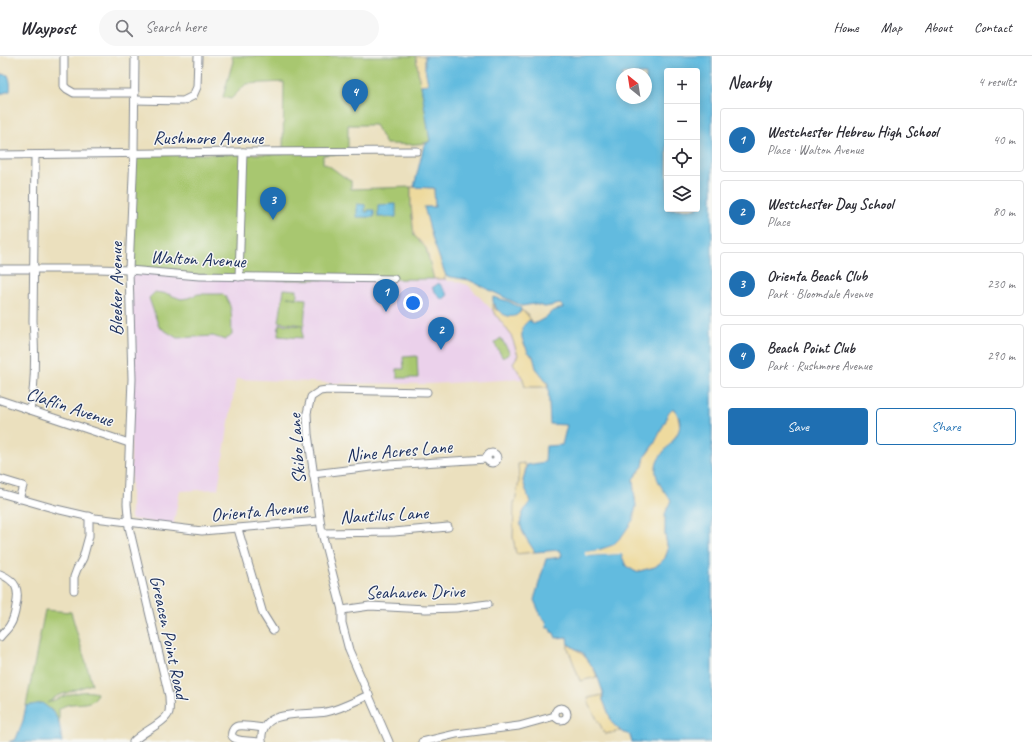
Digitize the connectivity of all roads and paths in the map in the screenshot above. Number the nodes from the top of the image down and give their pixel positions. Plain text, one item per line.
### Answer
1 (64, 56) edge
2 (135, 56) edge
3 (198, 56) edge
4 (135, 96) junction
5 (242, 152) junction
6 (416, 152) dead end
7 (134, 153) junction
8 (0, 155) edge
9 (35, 155) junction
10 (0, 269) edge
11 (33, 269) junction
12 (129, 270) junction
13 (239, 278) junction
14 (394, 279) dead end
15 (427, 392) dead end
16 (0, 400) edge
17 (30, 410) junction
18 (129, 443) junction
19 (487, 459) dead end
20 (313, 474) junction
21 (0, 479) edge
22 (0, 493) edge
23 (19, 499) junction
24 (89, 516) junction
25 (128, 521) junction
26 (319, 521) junction
27 (448, 527) dead end
28 (238, 529) junction
29 (322, 533) junction
30 (0, 574) edge
31 (74, 590) dead end
32 (488, 604) dead end
33 (342, 610) junction
34 (272, 630) dead end
35 (0, 637) edge
36 (369, 695) junction
37 (555, 716) dead end
38 (263, 728) junction
39 (132, 742) edge
40 (262, 742) edge
41 (389, 742) edge
42 (422, 742) edge

1 - 4 street
2 - 4 street, Bleeker Avenue
3 - 4 street
4 - 7 street, Bleeker Avenue
5 - 6 street, Rushmore Avenue
5 - 7 street, Rushmore Avenue
5 - 13 street
7 - 9 street, Rushmore Avenue
7 - 12 street, Bleeker Avenue
8 - 9 street, Rushmore Avenue
9 - 11 street
10 - 11 street, Walton Avenue
11 - 12 street, Walton Avenue
11 - 17 street
12 - 13 street, Walton Avenue
12 - 18 street, Bleeker Avenue
13 - 14 street, Walton Avenue
15 - 20 street, Skibo Lane
16 - 17 street, Claflin Avenue
17 - 18 street, Claflin Avenue
18 - 25 street, Bleeker Avenue
19 - 20 street, Nine Acres Lane
20 - 26 street, Skibo Lane
21 - 23 street
22 - 23 street, Orienta Avenue
23 - 24 street, Orienta Avenue
24 - 25 street, Orienta Avenue
24 - 31 street
25 - 28 street, Orienta Avenue
25 - 39 street, Greacen Point Road
26 - 28 street, Orienta Avenue
26 - 29 street, Orienta Avenue
27 - 29 street, Nautilus Lane
28 - 34 street
29 - 33 street, Orienta Avenue
30 - 35 street
32 - 33 street, Seahaven Drive
33 - 36 street, Orienta Avenue
36 - 38 street
36 - 41 street, Orienta Avenue
37 - 42 street
38 - 40 street
38 - 40 street

